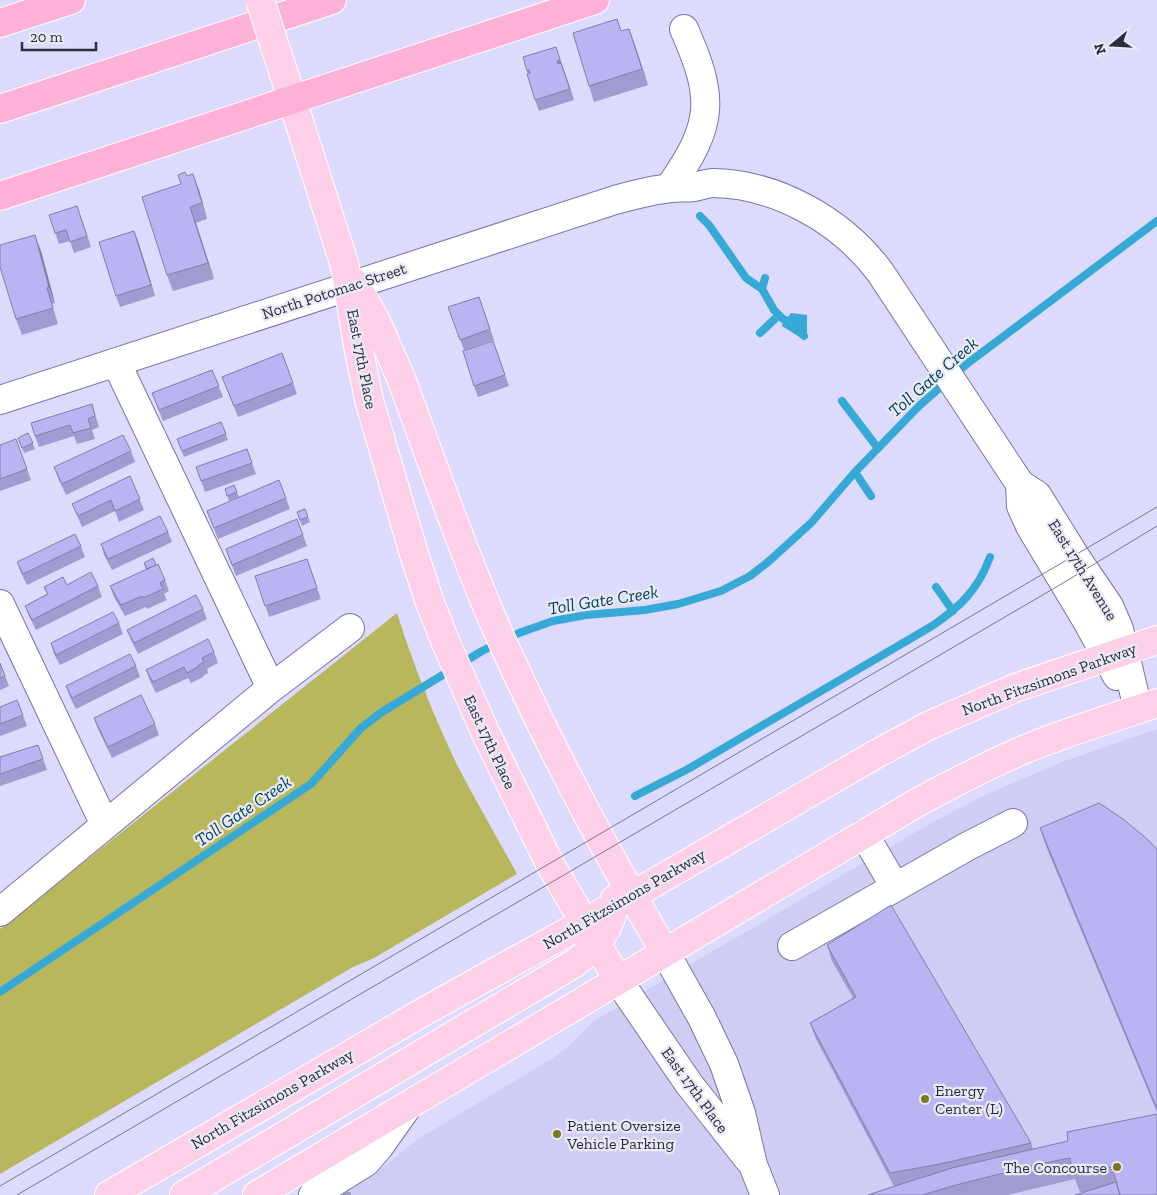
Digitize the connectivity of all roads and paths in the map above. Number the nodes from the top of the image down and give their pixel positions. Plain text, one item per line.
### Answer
1 (71, 0) edge
2 (260, 0) edge
3 (332, 0) edge
4 (595, 0) edge
5 (0, 23) edge
6 (684, 29) dead end
7 (292, 100) junction
8 (0, 109) edge
9 (669, 188) junction
10 (0, 196) edge
11 (345, 266) junction
12 (116, 362) junction
13 (0, 400) edge
14 (0, 604) edge
15 (350, 628) dead end
16 (1157, 640) edge
17 (1114, 654) junction
18 (271, 688) junction
19 (1148, 706) edge
20 (1013, 822) dead end
21 (105, 825) junction
22 (864, 834) junction
23 (895, 887) junction
24 (623, 901) junction
25 (0, 912) edge
26 (590, 933) junction
27 (792, 946) dead end
28 (665, 952) junction
29 (618, 980) junction
30 (408, 1106) junction
31 (753, 1165) junction
32 (109, 1195) edge
33 (184, 1195) edge
34 (257, 1195) edge
35 (313, 1195) edge
36 (765, 1195) edge

1 - 5 highway
2 - 7 main road, East 17th Place, bridge
3 - 8 highway
4 - 7 highway
6 - 9 street
7 - 10 highway
7 - 11 main road, East 17th Place
9 - 12 street, North Potomac Street
9 - 17 street, East 17th Avenue
11 - 24 main road, East 17th Place, bridge
11 - 26 main road, East 17th Place, bridge
12 - 13 street, North Potomac Street
12 - 18 street
14 - 21 street
15 - 18 street
16 - 17 main road, North Fitzsimons Parkway
17 - 19 street, East 17th Avenue
17 - 24 main road, North Fitzsimons Parkway
18 - 21 street
19 - 22 main road
20 - 23 street
21 - 25 street
22 - 23 street
22 - 28 main road
23 - 27 street
24 - 26 main road, North Fitzsimons Parkway
24 - 28 main road, East 17th Place
26 - 29 main road, East 17th Place
26 - 32 main road, North Fitzsimons Parkway
26 - 33 main road
28 - 29 main road
28 - 31 street, East 17th Place
29 - 30 main road
29 - 31 street, East 17th Place
30 - 34 main road
30 - 35 street
31 - 36 street, East 17th Place

